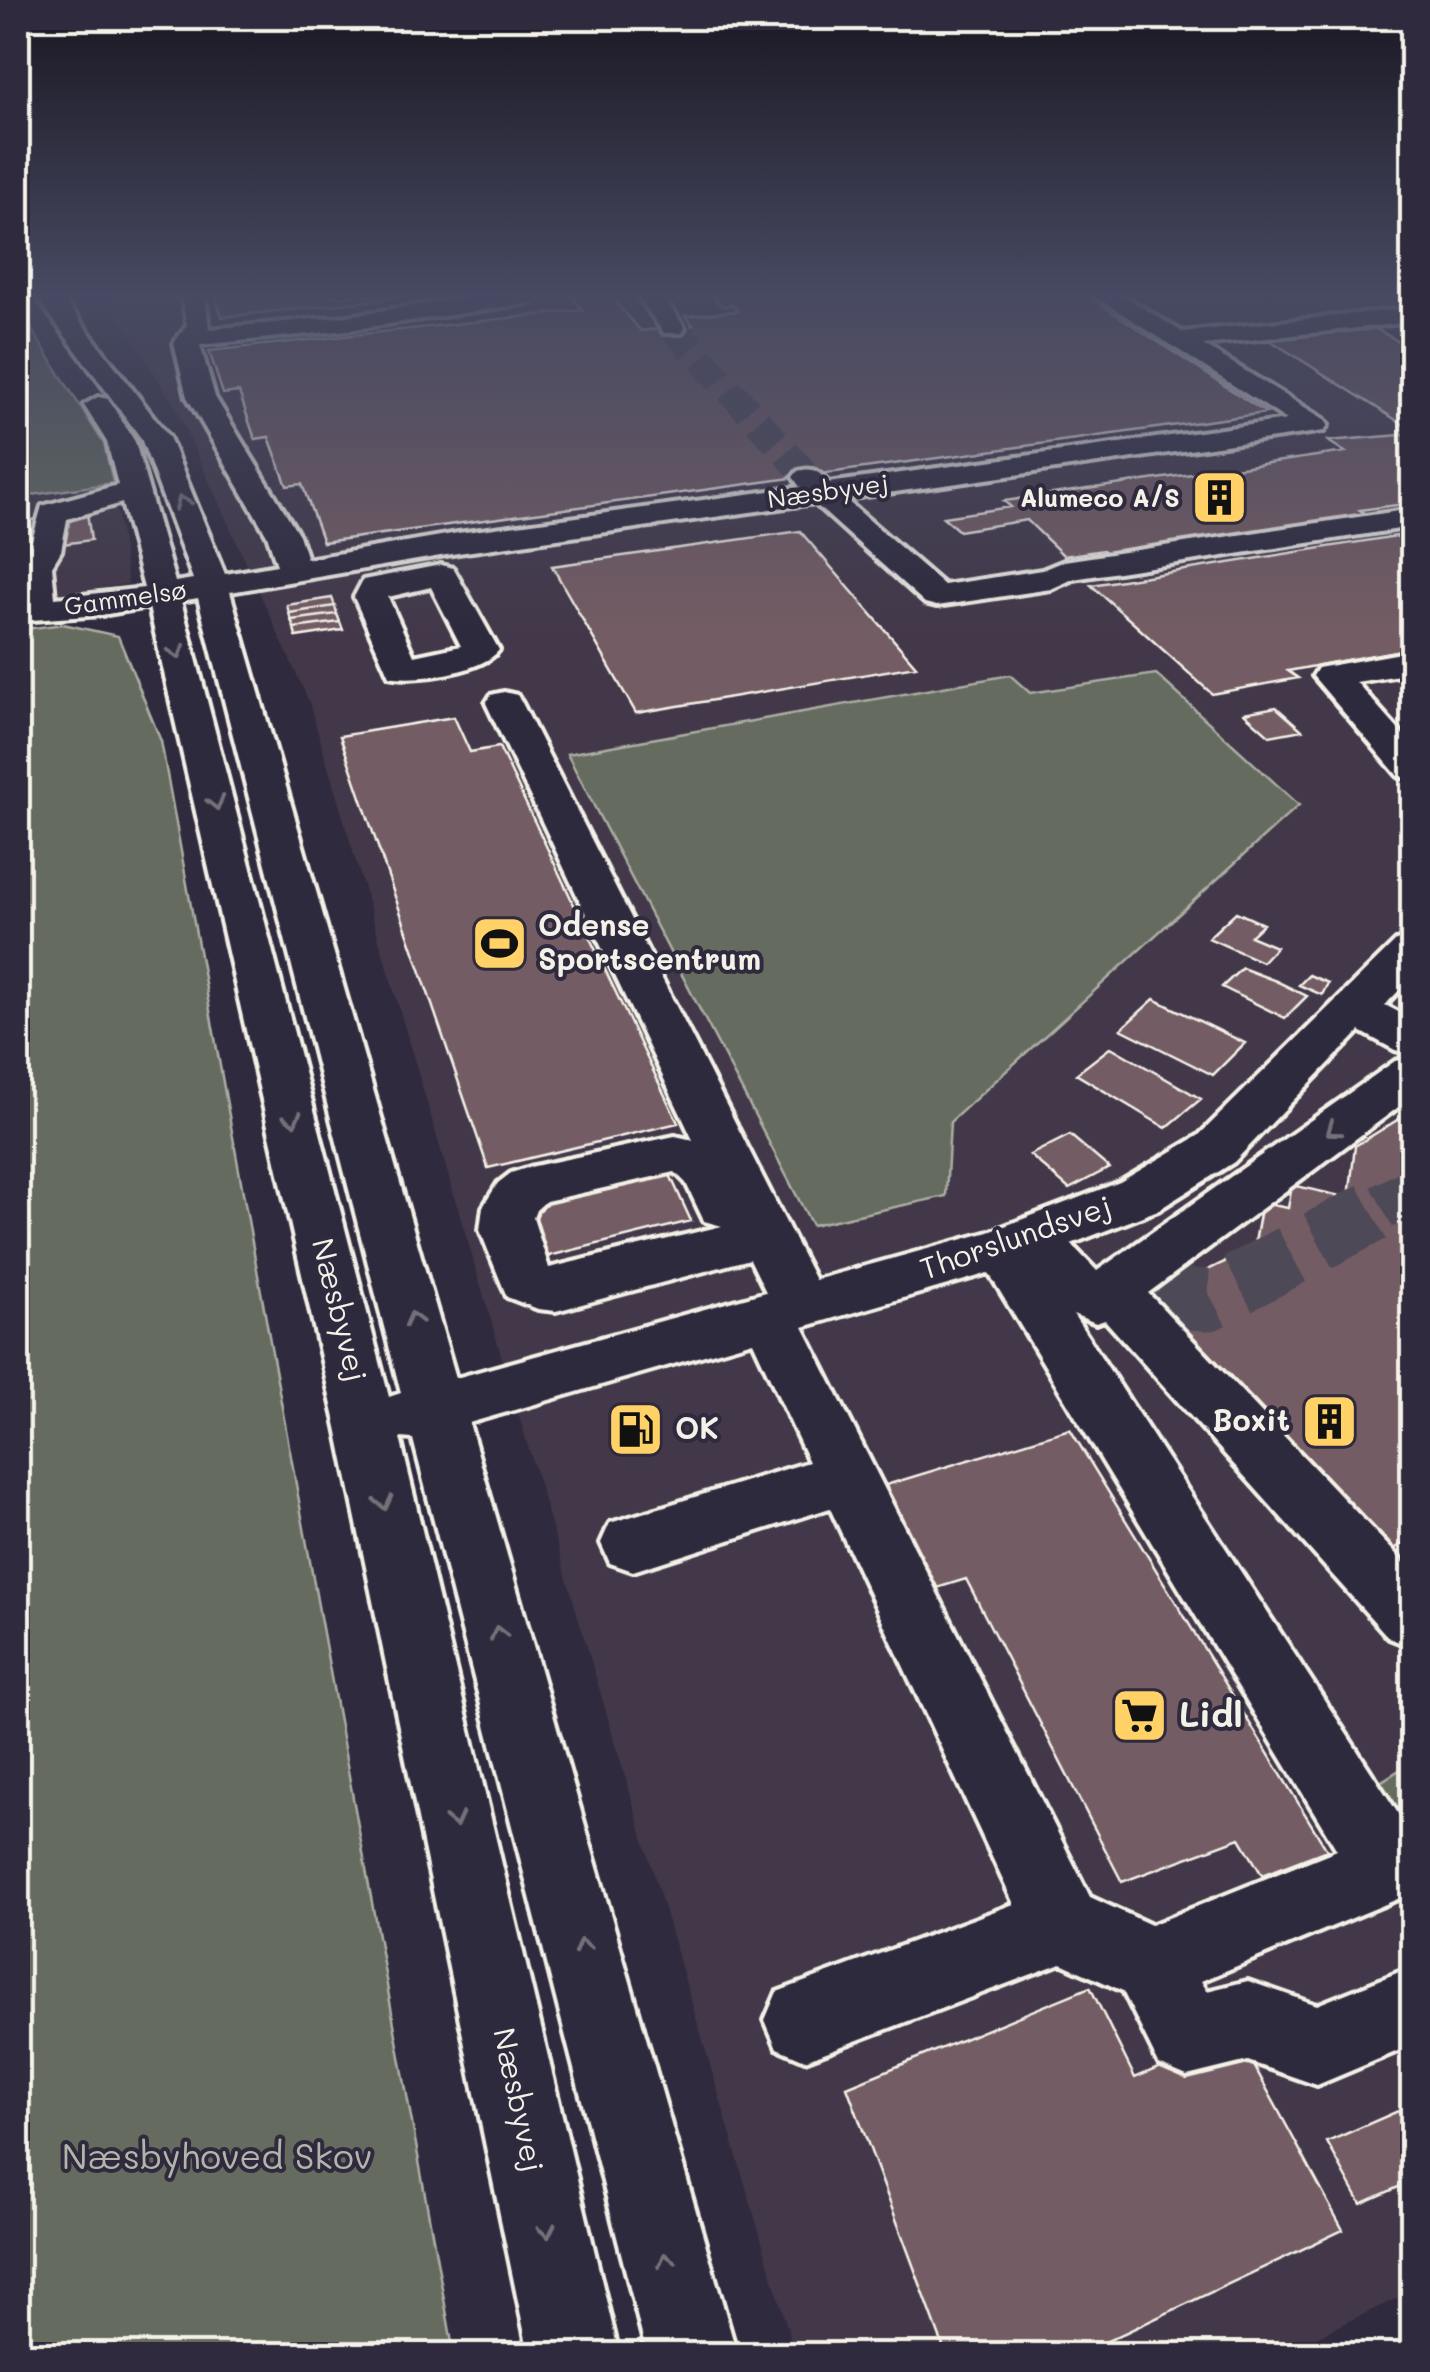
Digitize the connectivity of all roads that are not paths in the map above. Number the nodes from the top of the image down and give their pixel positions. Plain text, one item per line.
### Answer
1 (99, 407) edge
2 (133, 407) edge
3 (206, 407) edge
4 (1285, 407) edge
5 (814, 484) junction
6 (135, 490) junction
7 (1411, 520) edge
8 (522, 535) junction
9 (293, 564) junction
10 (27, 574) edge
11 (441, 575) dead end
12 (185, 582) junction
13 (28, 610) edge
14 (1412, 662) edge
15 (504, 704) dead end
16 (1412, 768) edge
17 (1412, 951) edge
18 (1354, 1008) junction
19 (1412, 1040) edge
20 (1412, 1073) edge
21 (1018, 1244) junction
22 (1122, 1298) junction
23 (784, 1309) junction
24 (438, 1407) junction
25 (367, 1427) junction
26 (847, 1477) junction
27 (633, 1544) dead end
28 (1412, 1617) edge
29 (1063, 1924) junction
30 (1150, 1964) junction
31 (1412, 2006) edge
32 (805, 2020) dead end
33 (574, 2354) edge
34 (692, 2354) edge

1 - 6 street, Næsbyvej
12 -> 2 street, Næsbyvej
3 - 9 street
4 - 5 street, Næsbyvej
5 - 7 street
5 - 8 street, Næsbyvej
6 - 10 street
6 - 12 street, Næsbyvej
8 - 9 street, Næsbyvej
8 - 11 street
9 - 12 street, Næsbyvej
10 - 13 street
12 - 13 street, Gammelsø
24 -> 12 street
12 -> 25 street, Næsbyvej
14 - 16 street
15 - 23 street
17 - 18 street, Thorslundsvej
18 - 19 street
18 - 21 street, Thorslundsvej
20 -> 22 street
21 - 22 street
21 - 23 street, Thorslundsvej
21 - 30 street
22 - 28 street
23 - 24 street, Thorslundsvej
23 - 26 street
24 - 25 street, Thorslundsvej
34 -> 24 street
25 -> 33 street, Næsbyvej
26 - 27 street
26 - 29 street
29 - 30 street
29 - 32 street
30 - 31 street

